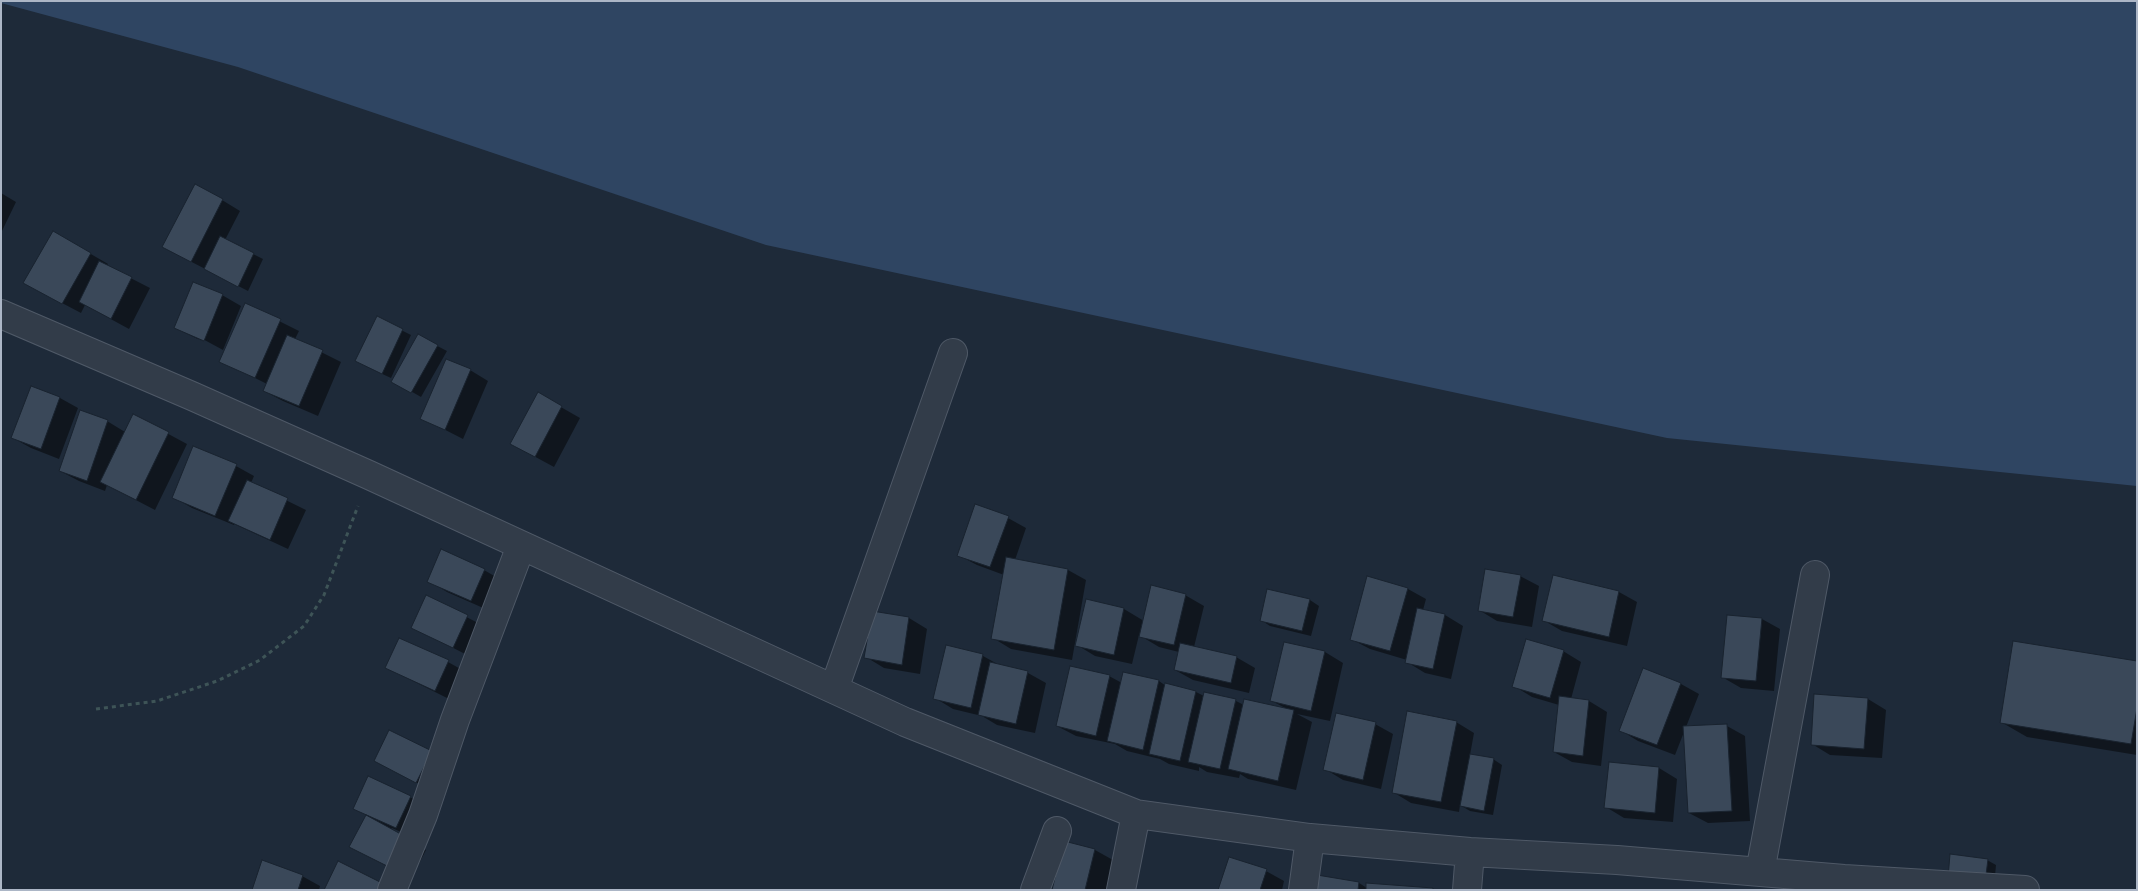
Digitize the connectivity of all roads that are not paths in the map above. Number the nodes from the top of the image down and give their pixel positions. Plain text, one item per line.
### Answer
1 (1, 314) edge
2 (953, 353) dead end
3 (521, 546) junction
4 (1815, 575) dead end
5 (834, 689) junction
6 (1136, 814) junction
7 (1057, 831) dead end
8 (1310, 838) junction
9 (1470, 852) junction
10 (1760, 872) junction
11 (392, 890) edge
12 (1035, 890) edge
13 (1122, 890) edge
14 (1303, 890) edge
15 (1467, 890) edge
16 (2025, 890) edge

1 - 3 street
2 - 5 street
3 - 5 street
3 - 11 street
4 - 10 street
5 - 6 street
6 - 8 street
6 - 13 street
7 - 12 street
8 - 9 street
8 - 14 street
9 - 10 street
9 - 15 street
10 - 16 street

